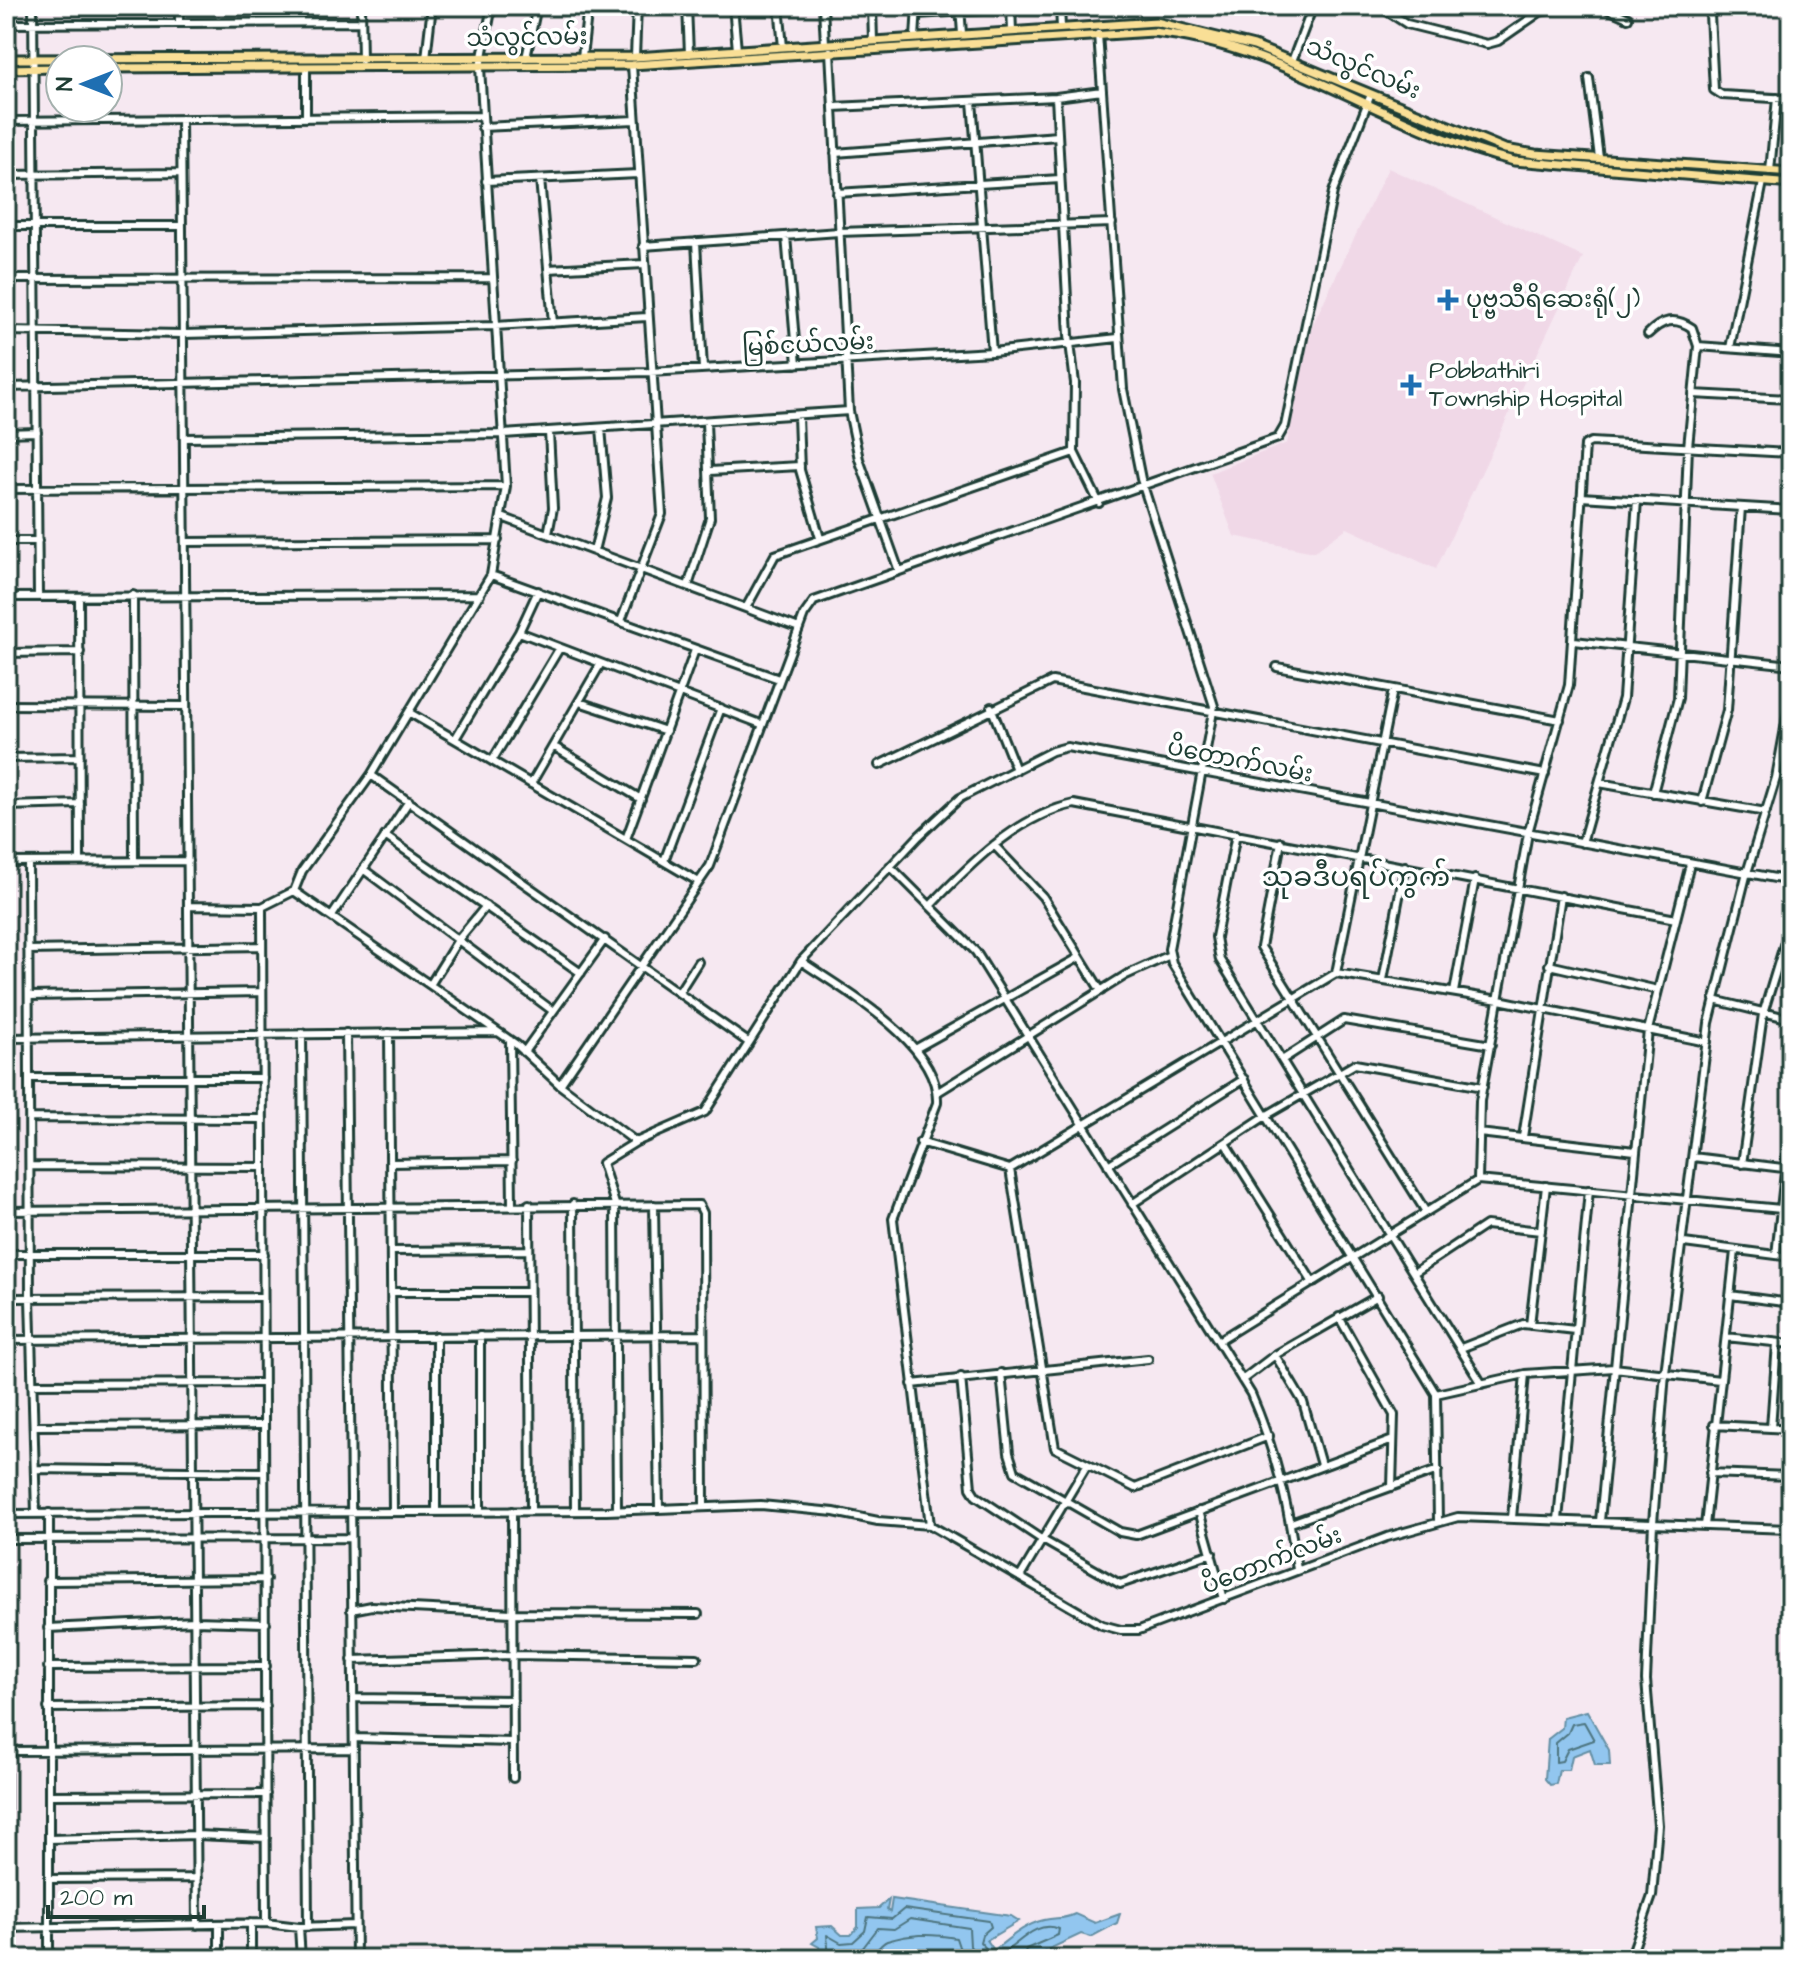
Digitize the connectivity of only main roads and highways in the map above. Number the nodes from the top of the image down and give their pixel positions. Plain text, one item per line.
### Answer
1 (1217, 40) junction
2 (829, 46) junction
3 (6, 59) edge
4 (634, 61) junction
5 (33, 63) junction
6 (362, 63) junction
7 (481, 63) junction
8 (44, 65) edge
9 (124, 68) edge
10 (6, 69) edge
11 (1368, 98) junction
12 (1791, 172) edge
13 (1791, 184) edge

1 - 2 main road, သံလွင်လမ်း
1 - 2 main road, သံလွင်လမ်း
1 - 11 main road, သံလွင်လမ်း
1 - 11 main road, သံလွင်လမ်း
2 - 4 main road, သံလွင်လမ်း
2 - 4 main road, သံလွင်လမ်း
3 - 5 main road, သံလွင်လမ်း
4 - 7 main road, သံလွင်လမ်း
4 - 7 main road, သံလွင်လမ်း
5 - 6 main road, သံလွင်လမ်း
5 - 8 main road, သံလွင်လမ်း
5 - 10 main road, သံလွင်လမ်း
6 - 7 main road, သံလွင်လမ်း
6 - 7 main road, သံလွင်လမ်း
6 - 9 main road, သံလွင်လမ်း
11 - 12 main road, သံလွင်လမ်း
11 - 13 main road, သံလွင်လမ်း

